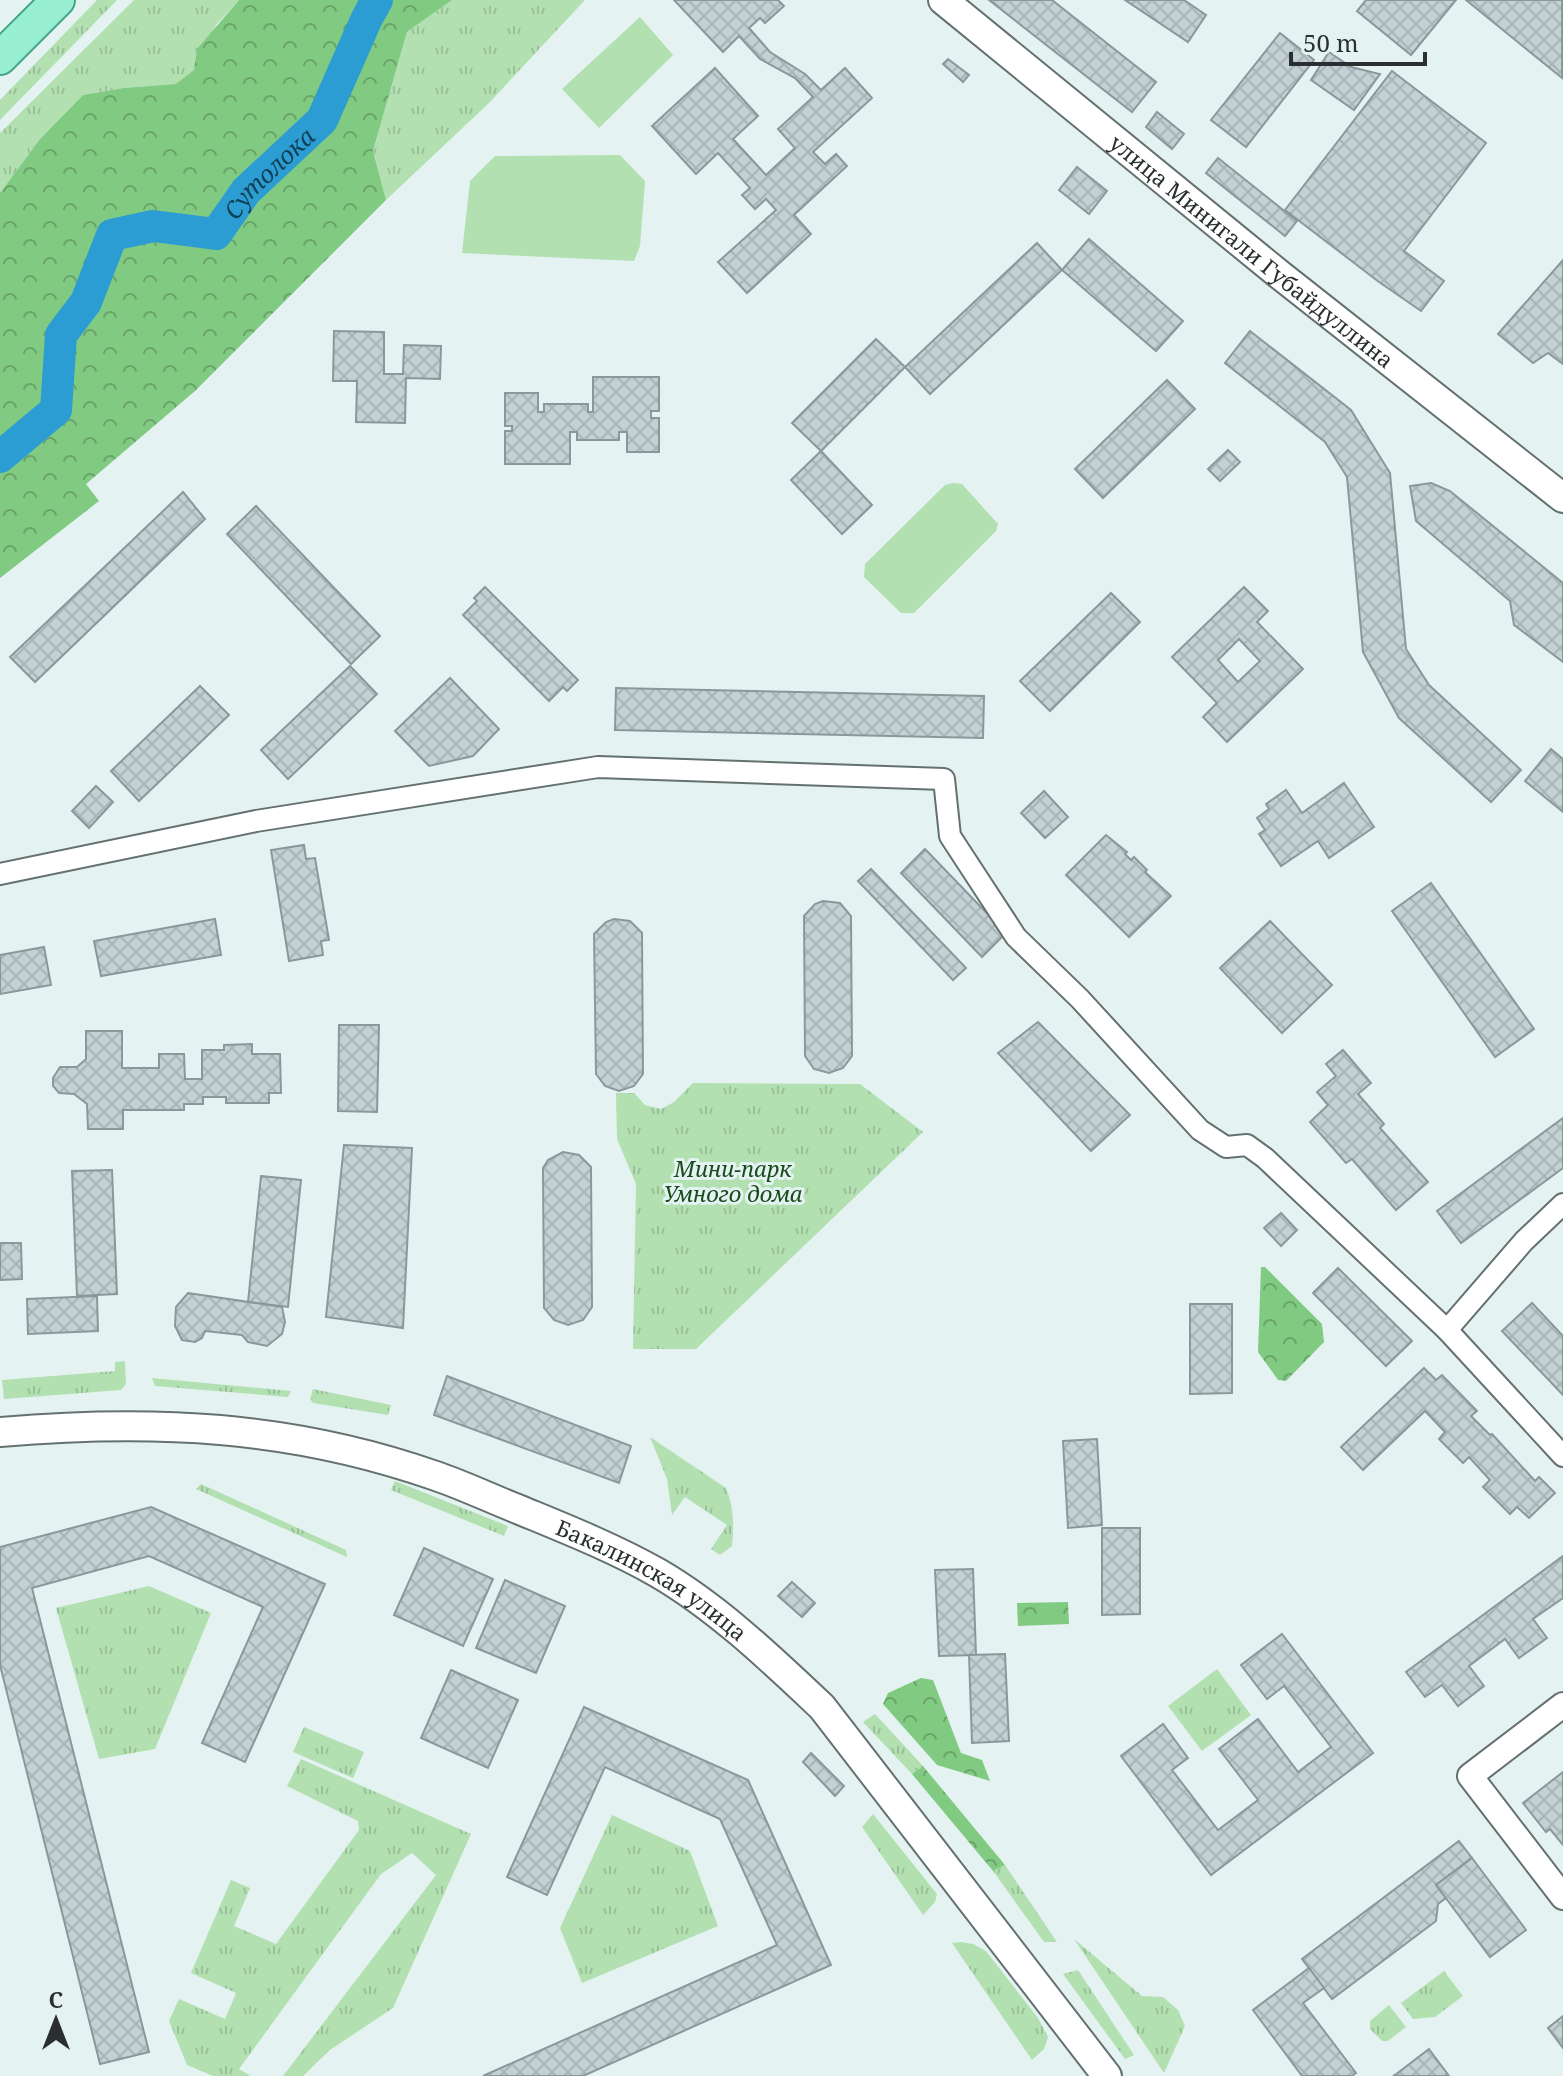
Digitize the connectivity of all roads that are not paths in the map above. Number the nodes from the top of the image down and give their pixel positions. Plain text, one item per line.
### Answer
1 (58, 0) edge
2 (943, 0) edge
3 (0, 58) edge
4 (1563, 498) edge
5 (0, 874) edge
6 (1563, 1204) edge
7 (1447, 1330) junction
8 (0, 1432) edge
9 (1563, 1456) edge
10 (1563, 1705) edge
11 (1563, 1897) edge
12 (1107, 2076) edge

1 - 3 main road
2 - 4 main road, улица Минигали Губайдуллина
5 - 7 street
6 - 7 street
7 - 9 street
8 - 12 main road, Бакалинская улица
10 - 11 street

